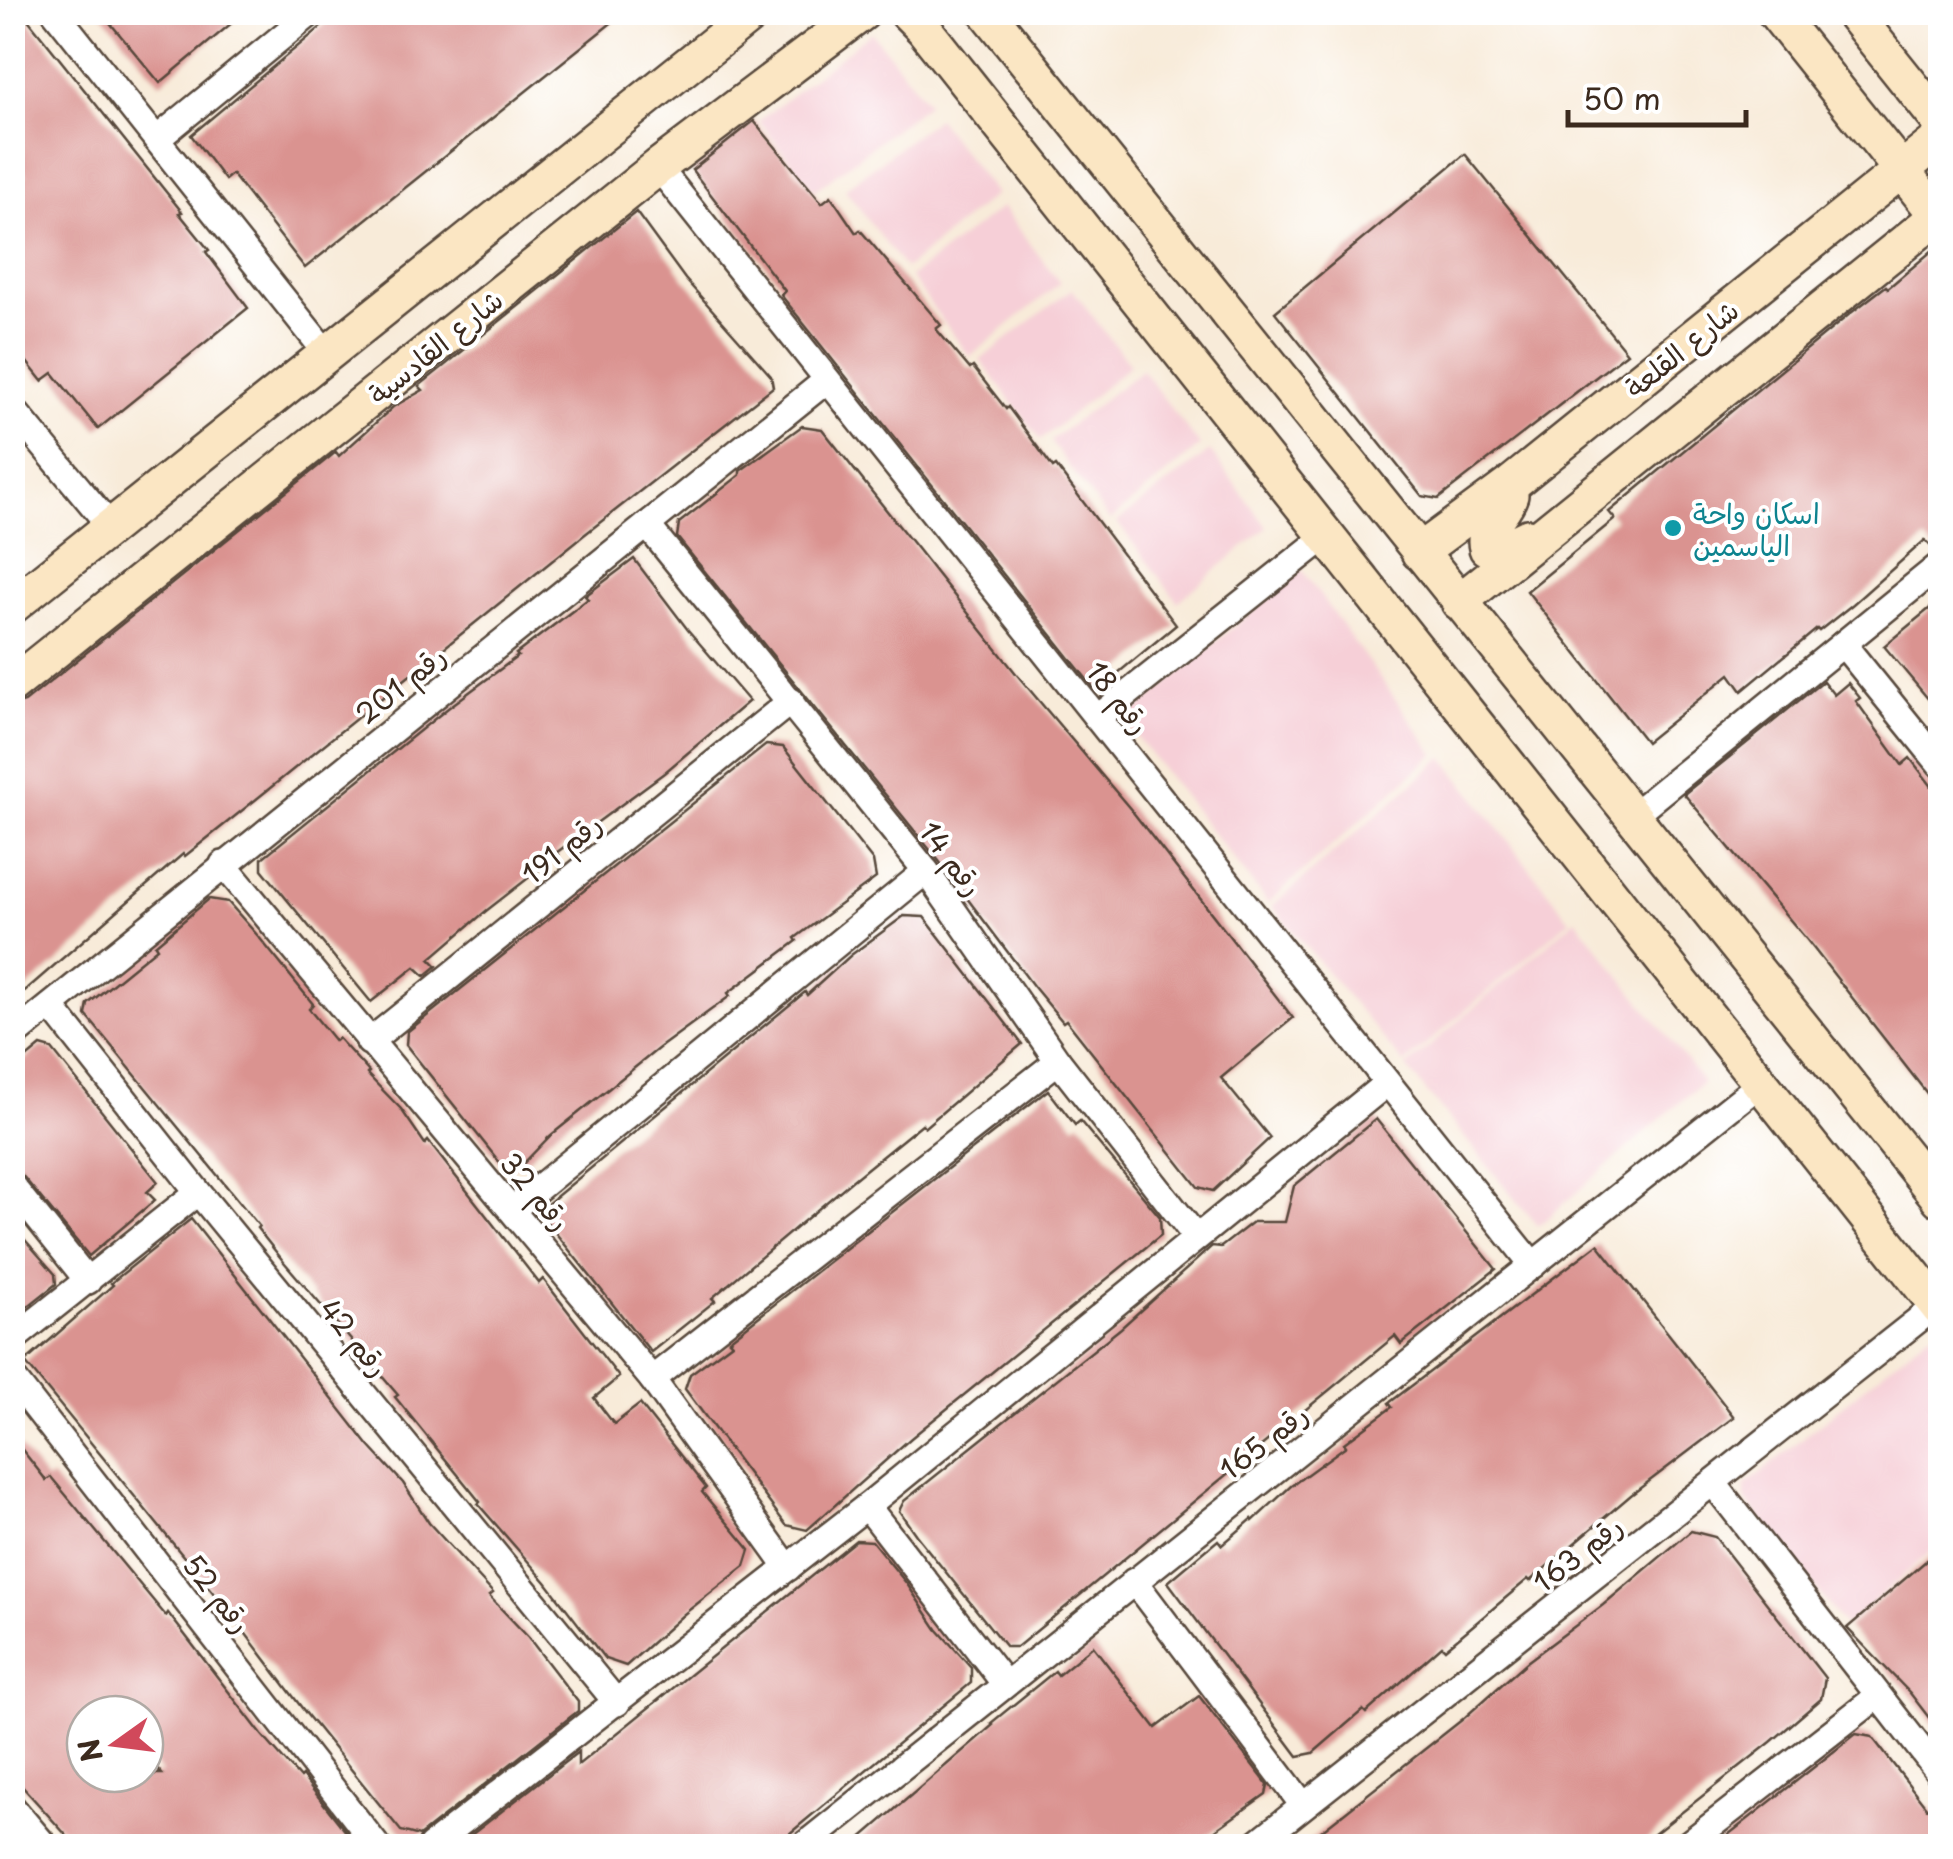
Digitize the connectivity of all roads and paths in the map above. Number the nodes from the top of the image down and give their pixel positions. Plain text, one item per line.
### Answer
1 (312, 12) edge
2 (754, 12) edge
3 (863, 12) edge
4 (1775, 12) edge
5 (1852, 12) edge
6 (61, 15) edge
7 (918, 18) edge
8 (989, 19) edge
9 (1940, 122) edge
10 (156, 139) junction
11 (1940, 139) edge
12 (658, 167) junction
13 (1903, 172) junction
14 (1940, 215) edge
15 (328, 356) junction
16 (828, 380) junction
17 (12, 408) edge
18 (1511, 484) junction
19 (647, 525) junction
20 (110, 526) junction
21 (1547, 532) junction
22 (1325, 537) junction
23 (1419, 552) junction
24 (1940, 565) edge
25 (1459, 602) junction
26 (12, 606) edge
27 (1843, 644) junction
28 (12, 684) edge
29 (790, 701) junction
30 (1097, 718) junction
31 (1940, 764) edge
32 (1633, 815) junction
33 (224, 864) junction
34 (926, 871) junction
35 (51, 1006) junction
36 (12, 1037) edge
37 (368, 1042) junction
38 (1058, 1061) junction
39 (1387, 1083) junction
40 (1760, 1083) junction
41 (12, 1186) edge
42 (198, 1192) junction
43 (1940, 1199) edge
44 (513, 1209) junction
45 (1196, 1237) junction
46 (1533, 1265) junction
47 (88, 1280) junction
48 (1939, 1307) edge
49 (12, 1340) edge
50 (12, 1377) edge
51 (652, 1379) junction
52 (1714, 1484) junction
53 (866, 1506) junction
54 (788, 1568) junction
55 (1134, 1581) junction
56 (1005, 1684) junction
57 (1878, 1696) junction
58 (616, 1703) junction
59 (1940, 1774) edge
60 (1303, 1805) junction
61 (12, 1807) edge
62 (44, 1846) edge
63 (377, 1846) edge
64 (431, 1846) edge
65 (803, 1846) edge
66 (1254, 1846) edge
67 (1685, 1846) edge

1 - 10 street
2 - 15 street
3 - 12 street, شارع القادسية
4 - 13 street
5 - 9 street
6 - 10 street
7 - 22 street
8 - 23 street
10 - 15 street
11 - 13 street, شارع القلعة
12 - 16 street, رقم 18
12 - 28 street, شارع القادسية
13 - 14 street
13 - 18 street, شارع القلعة
14 - 21 street
15 - 20 street
16 - 19 street, رقم 201
16 - 30 street, رقم 18
17 - 20 street
18 - 21 street
18 - 23 street, شارع القلعة
19 - 29 street, رقم 14
19 - 33 street, رقم 201
20 - 26 street
21 - 25 street
22 - 30 street
22 - 40 street
23 - 25 street
24 - 27 street
25 - 32 street
27 - 31 street
27 - 32 street
29 - 34 street, رقم 14
29 - 37 street, رقم 191
30 - 39 street, رقم 18
32 - 43 street
33 - 35 street, رقم 201
33 - 37 street, رقم 32
34 - 38 street, رقم 14
34 - 44 street
35 - 36 street, رقم 201
35 - 42 street, رقم 42
37 - 44 street, رقم 32
38 - 45 street, رقم 14
38 - 51 street
39 - 45 street
39 - 46 street, رقم 18
40 - 46 street, رقم 165
40 - 48 street
41 - 47 street
42 - 47 street
42 - 58 street, رقم 42
44 - 51 street, رقم 32
45 - 53 street
46 - 55 street, رقم 165
47 - 49 street
48 - 52 street, رقم 163
50 - 63 street, رقم 52
51 - 54 street, رقم 32
52 - 57 street
52 - 60 street, رقم 163
53 - 54 street
53 - 56 street
54 - 58 street
55 - 56 street, رقم 165
55 - 60 street
56 - 65 street, رقم 165
57 - 59 street
57 - 67 street
58 - 64 street
60 - 66 street, رقم 163
61 - 62 street

